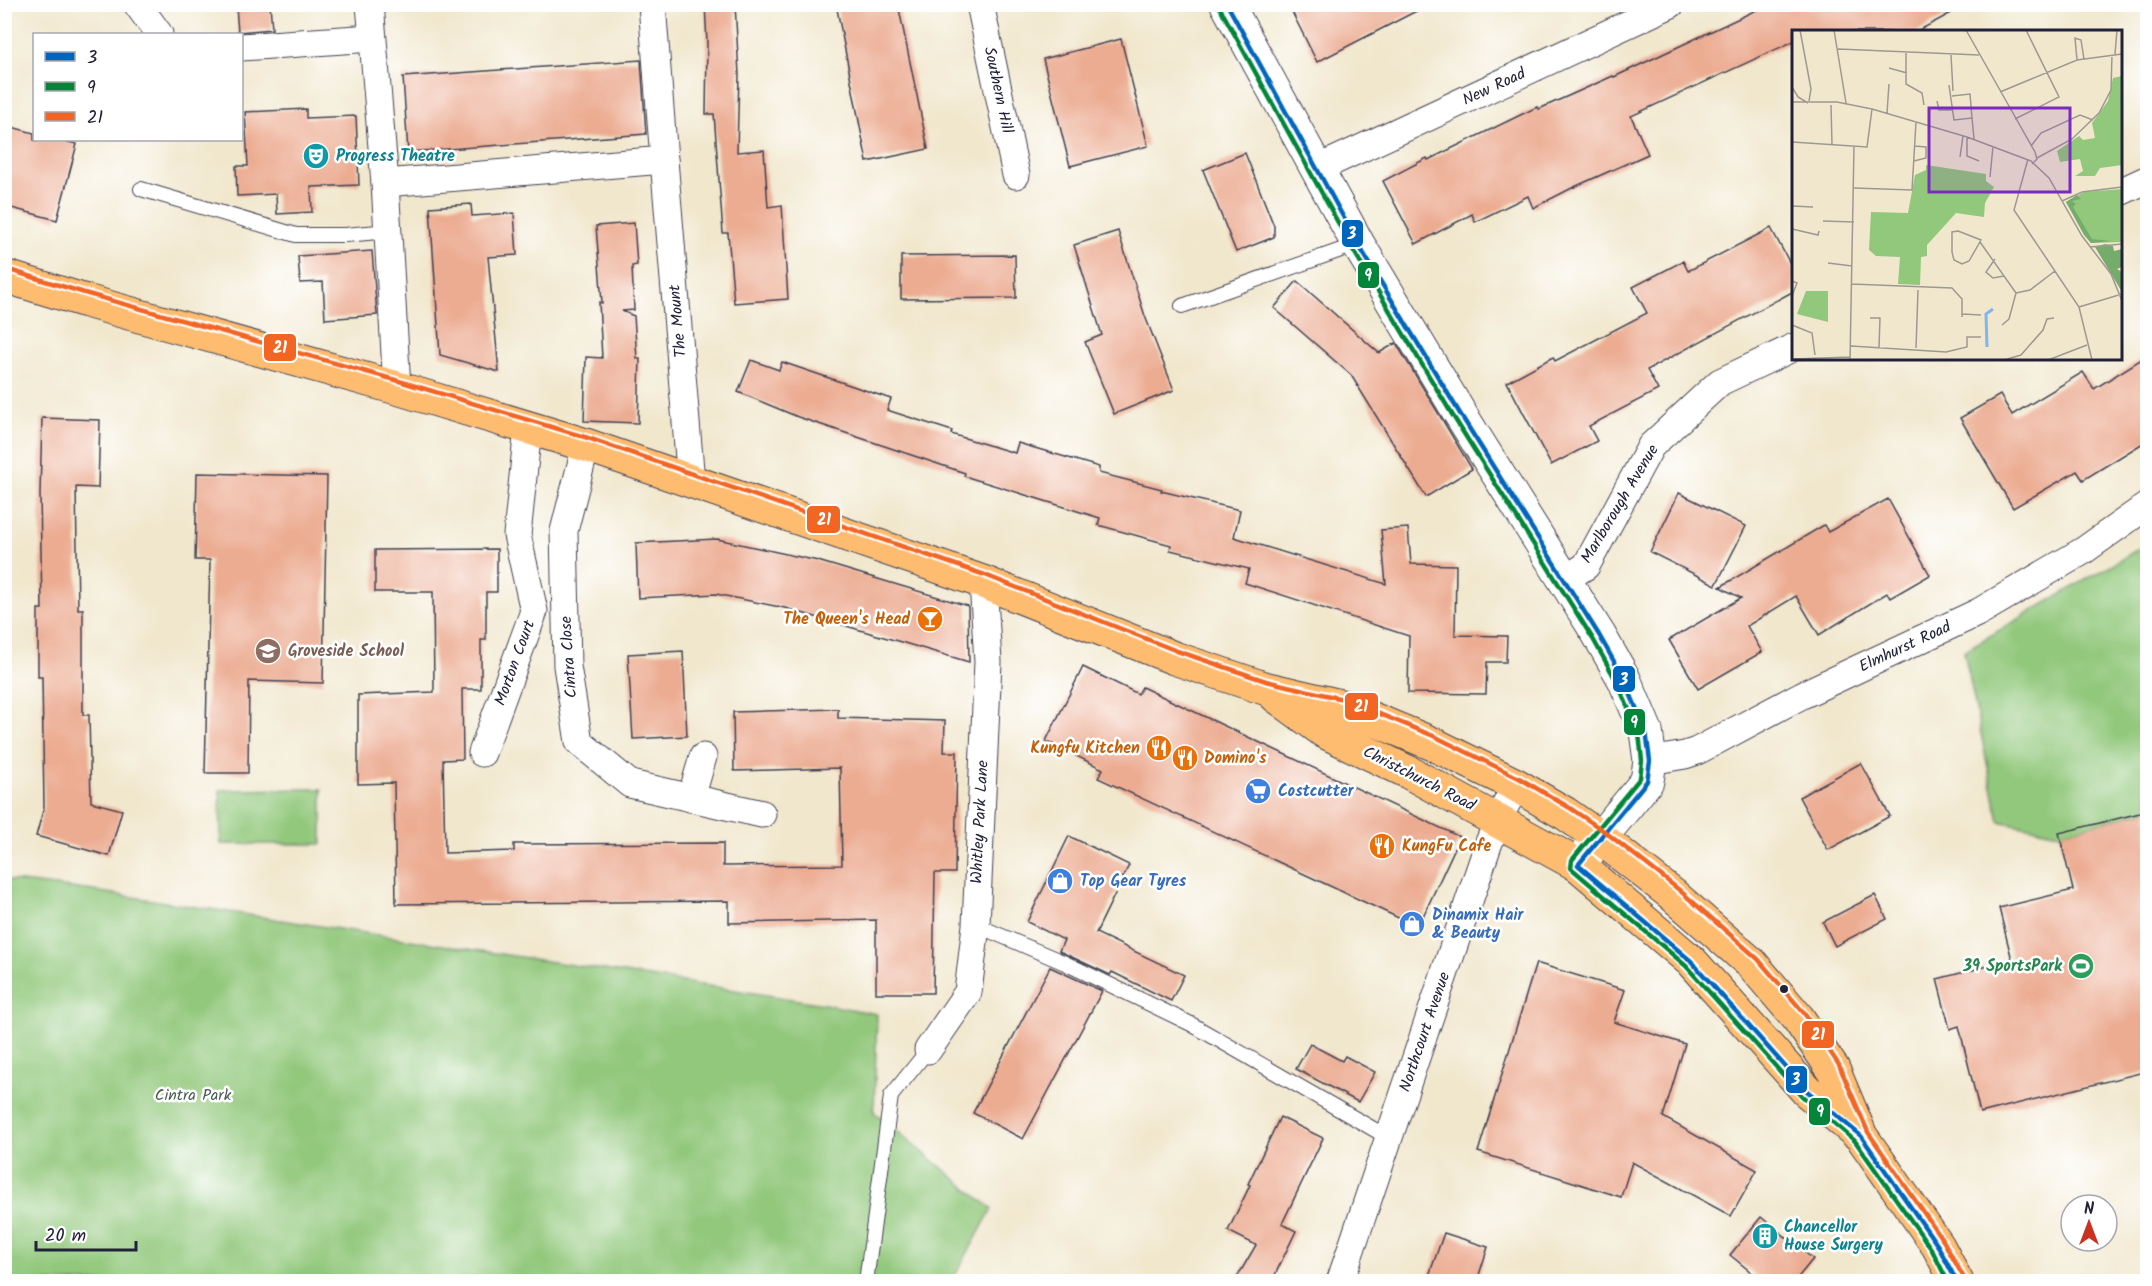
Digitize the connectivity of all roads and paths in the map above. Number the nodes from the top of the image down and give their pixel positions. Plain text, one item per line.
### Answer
1 (137, 4) edge
2 (369, 4) edge
3 (652, 4) edge
4 (980, 4) edge
5 (1227, 4) edge
6 (1671, 4) edge
7 (158, 33) edge
8 (372, 38) junction
9 (243, 47) edge
10 (664, 160) junction
11 (1317, 170) junction
12 (1016, 175) dead end
13 (2148, 179) edge
14 (385, 183) junction
15 (141, 189) dead end
16 (2122, 192) edge
17 (389, 231) junction
18 (1358, 244) junction
19 (4, 276) edge
20 (1182, 306) dead end
21 (1792, 348) edge
22 (397, 388) junction
23 (528, 428) junction
24 (586, 445) junction
25 (691, 482) junction
26 (2148, 505) edge
27 (1563, 580) junction
28 (983, 582) junction
29 (1264, 687) junction
30 (482, 753) dead end
31 (703, 757) dead end
32 (1650, 761) junction
33 (1516, 785) junction
34 (691, 798) junction
35 (762, 814) dead end
36 (1498, 820) junction
37 (1599, 837) junction
38 (1578, 866) junction
39 (976, 925) junction
40 (928, 1050) joint
41 (1861, 1136) junction
42 (1389, 1138) junction
43 (866, 1281) edge
44 (1340, 1281) edge
45 (1957, 1281) edge

1 - 7 street
2 - 8 street
3 - 10 street, The Mount
4 - 12 street, Southern Hill
5 - 11 street
6 - 11 street, New Road
8 - 9 street
8 - 14 street
10 - 14 street
10 - 25 street, The Mount
11 - 18 street
13 - 16 street
14 - 17 street
15 - 17 lane
17 - 22 street
18 - 20 lane
18 - 27 street
19 - 22 main road, Christchurch Road
21 - 27 street, Marlborough Avenue
22 - 23 main road, Christchurch Road
23 - 24 main road, Christchurch Road
23 - 30 street, Morton Court
24 - 25 main road, Christchurch Road
24 - 34 street, Cintra Close
25 - 28 main road, Christchurch Road
26 - 32 street, Elmhurst Road
27 - 32 street
28 - 29 main road, Christchurch Road
28 - 39 street, Whitley Park Lane
29 - 33 main road, Christchurch Road
29 - 36 main road, Christchurch Road
31 - 34 street
32 - 37 street
33 - 36 street, Northcourt Avenue
33 - 37 main road, Christchurch Road
34 - 35 street, Cintra Close
36 - 38 main road, Christchurch Road
36 - 42 street, Northcourt Avenue
37 - 38 street
37 - 41 main road, Christchurch Road
38 - 41 main road, Christchurch Road
39 - 40 street, Whitley Park Lane
39 - 42 lane
40 - 43 lane
41 - 45 main road
42 - 44 street, Northcourt Avenue

